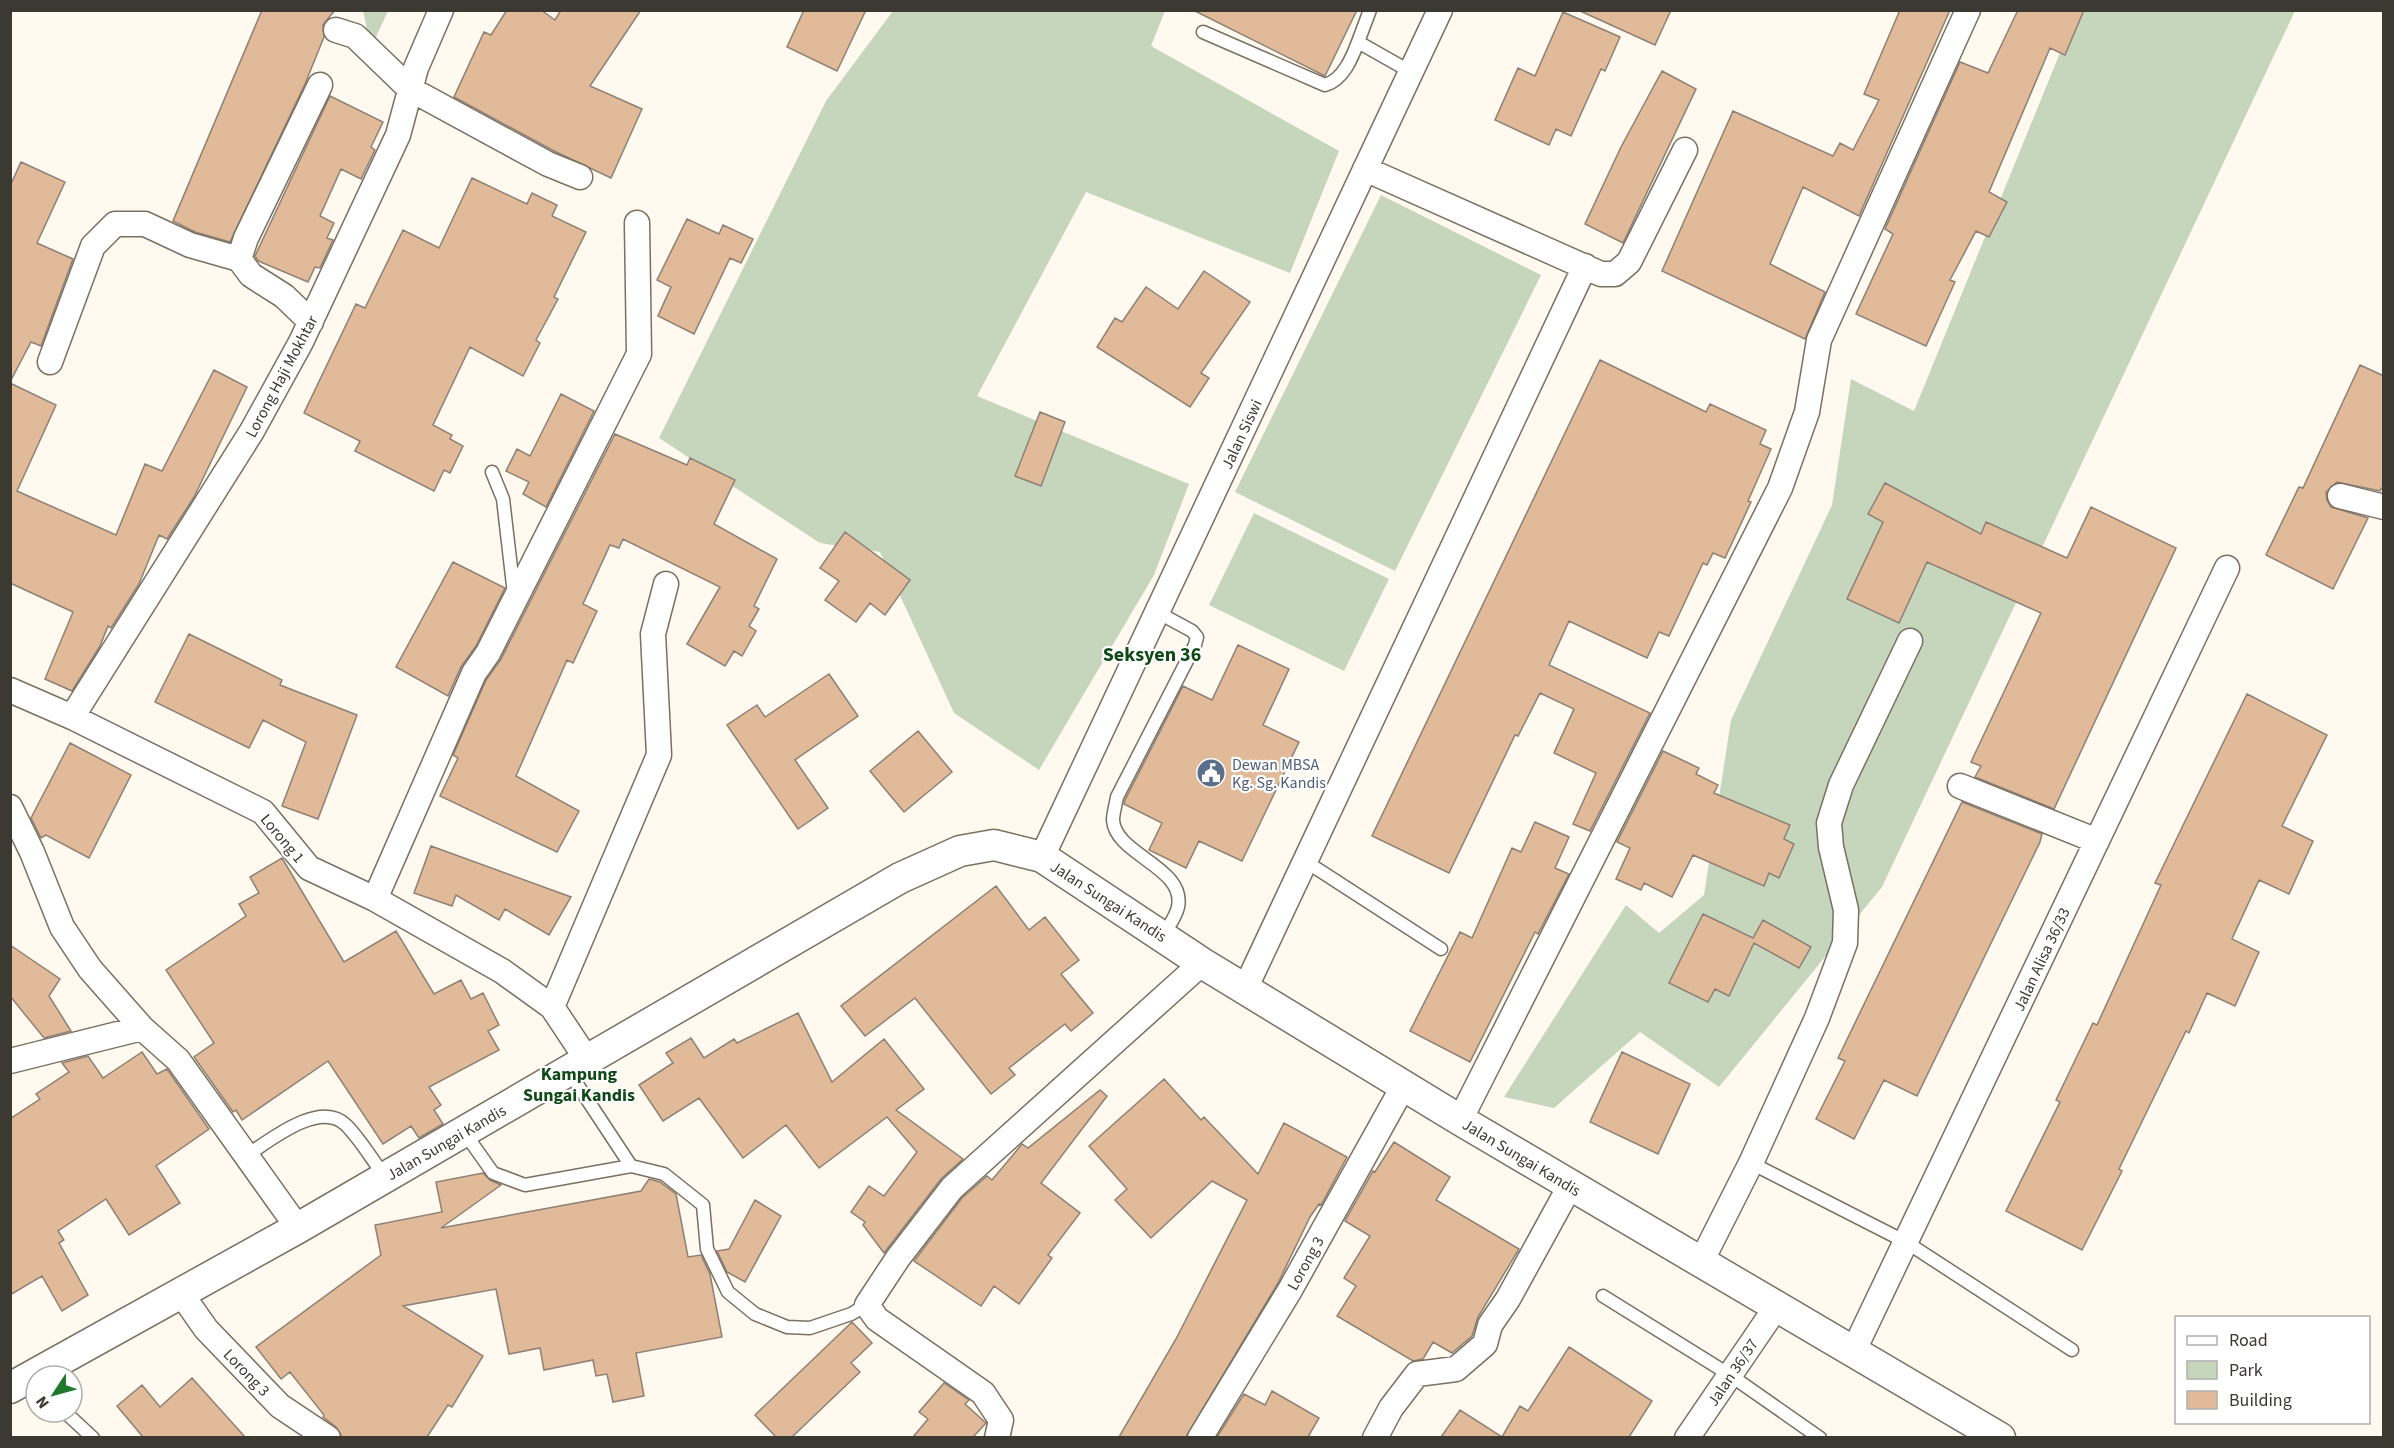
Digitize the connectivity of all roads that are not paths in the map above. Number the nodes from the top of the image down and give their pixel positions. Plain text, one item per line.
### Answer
1 (441, 10) edge
2 (1370, 10) edge
3 (1440, 10) edge
4 (1968, 10) edge
5 (336, 30) dead end
6 (1203, 32) dead end
7 (1358, 42) junction
8 (1411, 72) junction
9 (320, 85) dead end
10 (410, 89) junction
11 (1685, 150) dead end
12 (1365, 169) junction
13 (580, 177) dead end
14 (637, 223) dead end
15 (239, 259) junction
16 (1585, 266) junction
17 (311, 322) junction
18 (50, 362) dead end
19 (492, 472) dead end
20 (2340, 496) dead end
21 (2384, 507) edge
22 (2227, 568) dead end
23 (666, 584) dead end
24 (514, 601) junction
25 (1157, 612) junction
26 (1910, 641) dead end
27 (10, 690) edge
28 (72, 717) junction
29 (1960, 786) dead end
30 (10, 807) edge
31 (2097, 841) junction
32 (1042, 857) junction
33 (1305, 861) junction
34 (375, 899) junction
35 (1163, 937) junction
36 (1441, 950) dead end
37 (1202, 963) junction
38 (1245, 989) junction
39 (552, 1007) junction
40 (142, 1028) junction
41 (10, 1061) edge
42 (578, 1066) junction
43 (1404, 1085) junction
44 (1460, 1120) junction
45 (464, 1132) junction
46 (246, 1156) junction
47 (1751, 1163) junction
48 (631, 1166) junction
49 (385, 1178) junction
50 (1570, 1186) junction
51 (297, 1228) junction
52 (1906, 1242) junction
53 (1701, 1262) junction
54 (180, 1292) junction
55 (1604, 1296) dead end
56 (867, 1305) junction
57 (1777, 1306) junction
58 (1854, 1350) junction
59 (2072, 1350) dead end
60 (58, 1364) edge
61 (1730, 1375) junction
62 (78, 1424) edge
63 (93, 1437) edge
64 (328, 1437) edge
65 (997, 1437) edge
66 (1200, 1437) edge
67 (1375, 1437) edge
68 (1687, 1437) edge
69 (1820, 1437) edge
70 (1997, 1437) edge

1 - 10 street, Lorong Haji Mokhtar
2 - 7 lane
3 - 8 street, Jalan Siswi
4 - 44 street
5 - 10 street
6 - 7 lane
7 - 8 lane
8 - 12 street, Jalan Siswi
9 - 15 street
10 - 13 street
10 - 17 street, Lorong Haji Mokhtar
11 - 16 street
12 - 16 street
12 - 25 street, Jalan Siswi
14 - 24 street
15 - 17 street
15 - 18 street
16 - 33 street
17 - 28 street, Lorong Haji Mokhtar
19 - 24 lane
20 - 21 street
22 - 31 street, Jalan Alisa 36/33
23 - 39 street
24 - 34 street
25 - 32 street, Jalan Siswi
25 - 35 lane
26 - 47 street
27 - 28 street, Lorong 1
28 - 34 street, Lorong 1
29 - 31 street
30 - 40 street
31 - 52 street, Jalan Alisa 36/33
32 - 35 street, Jalan Sungai Kandis
32 - 42 street, Jalan Sungai Kandis
33 - 36 lane
33 - 38 street
34 - 39 street, Lorong 1
35 - 37 street, Jalan Sungai Kandis
37 - 38 street, Jalan Sungai Kandis
37 - 56 street
38 - 43 street, Jalan Sungai Kandis
39 - 42 street, Lorong 1
40 - 41 street
40 - 46 street
42 - 45 street, Jalan Sungai Kandis
42 - 48 lane
43 - 44 street, Jalan Sungai Kandis
43 - 66 street, Lorong 3
44 - 50 street, Jalan Sungai Kandis
45 - 48 lane
45 - 49 street, Jalan Sungai Kandis
46 - 49 lane
46 - 51 street
47 - 52 lane
47 - 53 street
48 - 56 lane
49 - 51 street, Jalan Sungai Kandis
50 - 53 street, Jalan Sungai Kandis
50 - 67 street
51 - 54 street, Jalan Sungai Kandis
52 - 58 street, Jalan Alisa 36/33
52 - 59 lane
53 - 57 street, Jalan Sungai Kandis
54 - 60 street, Jalan Sungai Kandis
54 - 64 street, Lorong 3
55 - 61 lane
56 - 65 street
57 - 58 street, Jalan Sungai Kandis
57 - 61 street, Jalan 36/37
58 - 70 street, Jalan Sungai Kandis
61 - 68 street, Jalan 36/37
61 - 69 lane
62 - 63 lane

